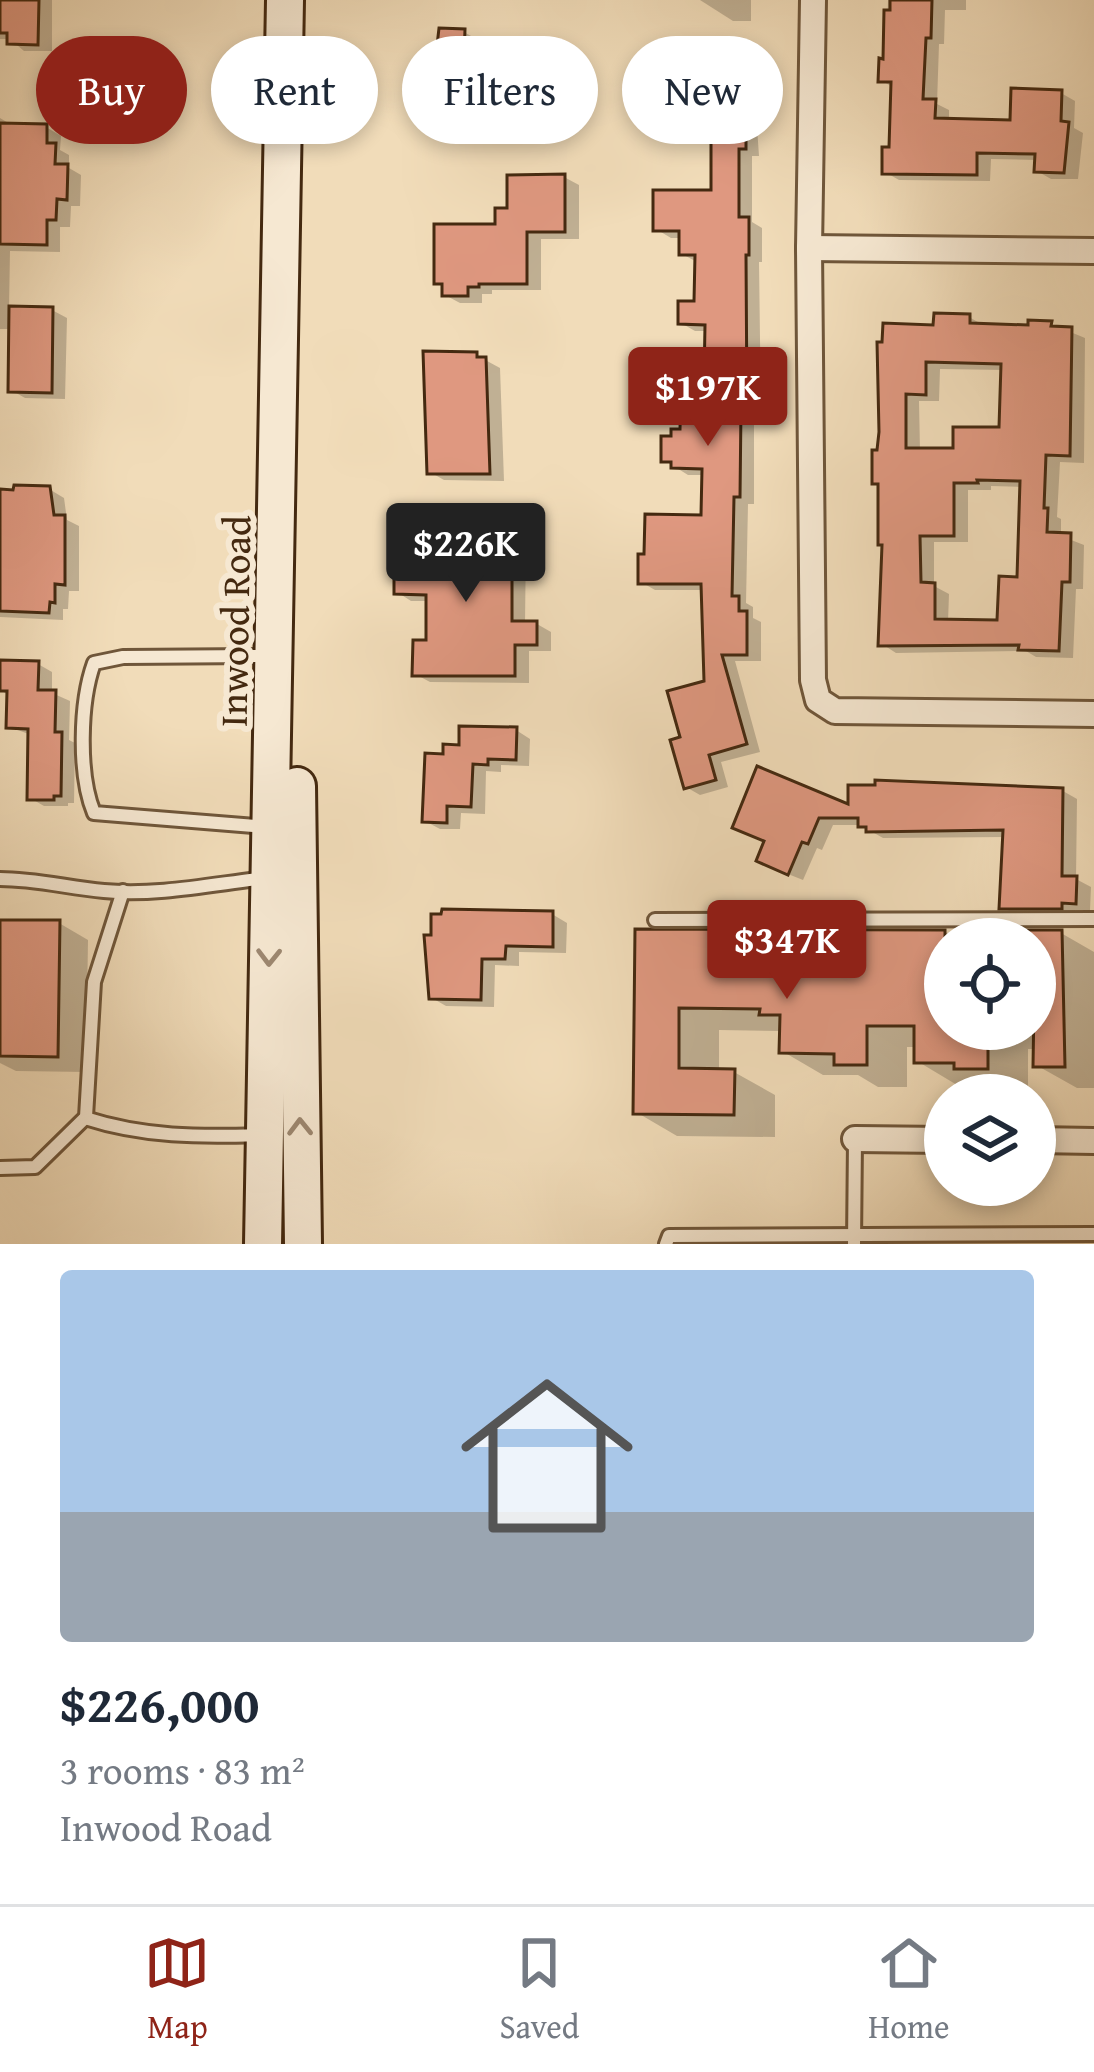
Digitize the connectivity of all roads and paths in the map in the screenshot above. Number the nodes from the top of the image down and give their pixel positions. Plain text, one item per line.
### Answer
1 (285, 0) edge
2 (307, 0) edge
3 (813, 0) edge
4 (809, 248) junction
5 (1094, 250) edge
6 (275, 656) junction
7 (1094, 714) edge
8 (272, 827) junction
9 (284, 878) junction
10 (0, 879) edge
11 (123, 891) junction
12 (1094, 919) edge
13 (655, 920) dead end
14 (85, 1118) junction
15 (264, 1135) junction
16 (855, 1139) joint
17 (924, 1139) edge
18 (1056, 1140) edge
19 (1094, 1141) edge
20 (0, 1168) edge
21 (1094, 1234) edge
22 (855, 1241) edge
23 (263, 1244) edge
24 (303, 1244) edge
25 (666, 1244) edge

1 - 6 main road, Inwood Road
2 - 9 main road, Inwood Road
3 - 4 street
4 - 5 street
4 - 7 street
6 - 8 main road, Inwood Road
6 - 8 lane
8 - 9 main road, Inwood Road
9 - 11 lane
9 -> 15 main road, Inwood Road
24 -> 9 main road, Inwood Road
10 - 11 lane
11 - 14 lane
12 - 13 lane
14 - 15 lane
14 - 20 lane
15 - 23 main road, Inwood Road
16 - 17 street
16 - 22 lane
18 - 19 street
21 - 22 lane
22 - 25 lane

